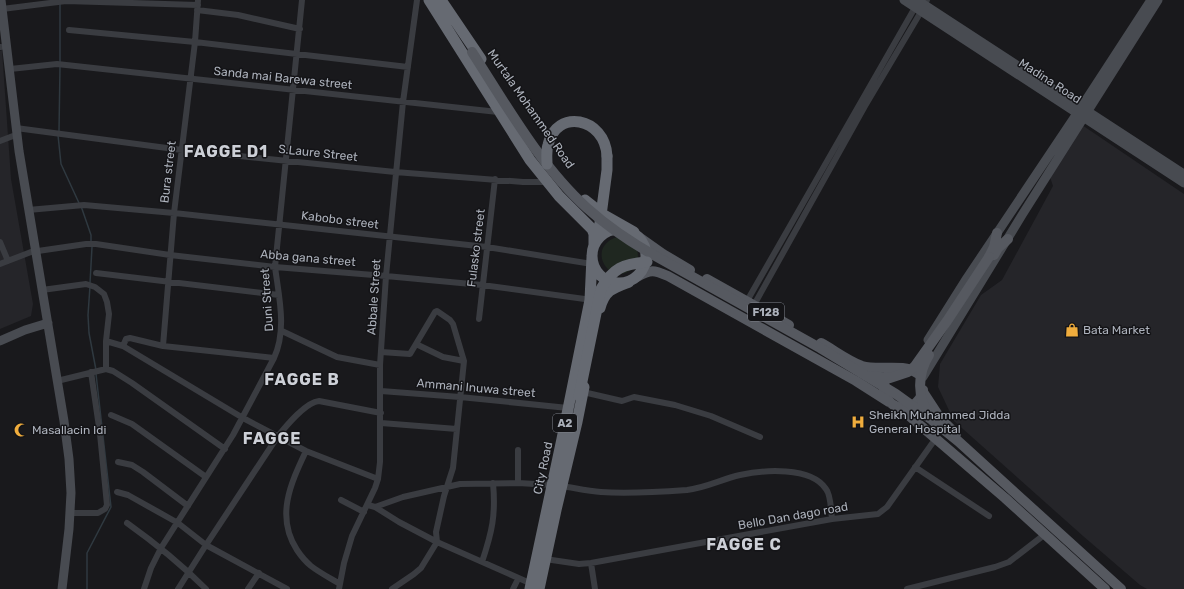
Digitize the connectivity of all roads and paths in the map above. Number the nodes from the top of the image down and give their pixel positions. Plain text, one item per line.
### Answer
1 (302, 0) edge
2 (417, 0) edge
3 (429, 0) edge
4 (441, 0) edge
5 (904, 0) edge
6 (1150, 0) edge
7 (1158, 0) edge
8 (920, 4) edge
9 (1, 5) edge
10 (198, 5) edge
11 (300, 28) junction
12 (69, 30) dead end
13 (454, 30) junction
14 (0, 37) edge
15 (195, 42) junction
16 (1, 47) edge
17 (470, 53) junction
18 (297, 54) junction
19 (408, 66) junction
20 (10, 69) junction
21 (190, 79) junction
22 (293, 90) junction
23 (403, 102) junction
24 (498, 112) junction
25 (1083, 112) junction
26 (14, 132) junction
27 (0, 141) edge
28 (182, 150) junction
29 (286, 160) junction
30 (548, 164) junction
31 (395, 172) junction
32 (1184, 174) edge
33 (495, 179) junction
34 (547, 182) junction
35 (1184, 183) edge
36 (28, 210) junction
37 (600, 213) junction
38 (174, 214) junction
39 (278, 224) junction
40 (997, 233) junction
41 (637, 235) junction
42 (390, 238) junction
43 (1008, 239) junction
44 (0, 242) edge
45 (596, 242) junction
46 (487, 247) junction
47 (33, 252) junction
48 (170, 255) junction
49 (990, 258) junction
50 (8, 261) junction
51 (592, 261) junction
52 (650, 262) junction
53 (0, 264) edge
54 (275, 267) junction
55 (96, 273) dead end
56 (386, 276) junction
57 (633, 279) junction
58 (168, 282) junction
59 (482, 286) junction
60 (42, 290) junction
61 (279, 295) junction
62 (590, 300) junction
63 (602, 301) junction
64 (751, 303) junction
65 (479, 319) dead end
66 (45, 324) junction
67 (282, 331) junction
68 (0, 341) edge
69 (106, 341) junction
70 (416, 344) junction
71 (123, 346) junction
72 (163, 346) junction
73 (381, 352) junction
74 (274, 358) junction
75 (464, 361) junction
76 (380, 365) junction
77 (902, 368) junction
78 (106, 369) junction
79 (92, 372) junction
80 (864, 375) junction
81 (922, 380) junction
82 (57, 381) junction
83 (381, 391) junction
84 (923, 392) junction
85 (581, 394) junction
86 (460, 397) junction
87 (890, 403) junction
88 (574, 408) junction
89 (900, 408) junction
90 (381, 413) junction
91 (112, 415) dead end
92 (243, 418) junction
93 (932, 420) junction
94 (381, 423) junction
95 (457, 429) junction
96 (278, 436) junction
97 (760, 437) dead end
98 (936, 438) junction
99 (225, 449) junction
100 (518, 450) dead end
101 (306, 451) junction
102 (118, 462) dead end
103 (915, 467) junction
104 (206, 477) junction
105 (378, 479) junction
106 (493, 483) junction
107 (518, 483) junction
108 (557, 486) junction
109 (448, 487) junction
110 (117, 492) dead end
111 (341, 500) dead end
112 (368, 505) junction
113 (188, 506) junction
114 (375, 507) junction
115 (364, 512) junction
116 (70, 513) junction
117 (989, 516) dead end
118 (832, 519) junction
119 (127, 523) dead end
120 (178, 523) junction
121 (1044, 535) junction
122 (437, 542) junction
123 (206, 545) junction
124 (161, 548) junction
125 (545, 559) junction
126 (482, 562) junction
127 (591, 563) junction
128 (189, 572) junction
129 (259, 573) junction
130 (518, 579) junction
131 (340, 586) edge
132 (932, 586) edge
133 (534, 587) edge
134 (56, 589) edge
135 (62, 589) edge
136 (144, 589) edge
137 (178, 589) edge
138 (206, 589) edge
139 (248, 589) edge
140 (288, 589) edge
141 (394, 589) edge
142 (513, 589) edge
143 (595, 589) edge
144 (907, 589) edge
145 (1105, 589) edge
146 (1112, 589) edge
147 (1121, 589) edge
148 (1126, 589) edge

1 - 11 street, Duni Street
2 - 19 street, Abbale Street
3 - 13 highway, Murtala Mohammed Road / A2
4 - 13 highway, Murtala Mohammed Road / A2
5 - 8 main road, Madina Road
6 - 25 main road
7 - 25 main road
8 - 25 main road, Madina Road
8 - 64 street
9 - 10 street
9 - 20 main road
10 - 11 street
10 - 15 street, Bura street
11 - 18 street, Duni Street
12 - 15 street
13 - 17 main road
13 - 24 highway, Murtala Mohammed Road / A2
13 - 37 highway, Murtala Mohammed Road / A2
14 - 16 main road
15 - 18 street
15 - 21 street, Bura street
16 - 26 main road
17 - 30 main road, bridge
17 - 52 main road
18 - 19 street
18 - 22 street, Duni Street
19 - 23 street, Abbale Street
20 - 21 street, Sanda mai Barewa street
20 - 26 main road
21 - 22 street, Sanda mai Barewa street
21 - 28 street, Bura street
22 - 23 street, Sanda mai Barewa street
22 - 29 street, Duni Street
23 - 24 street, Sanda mai Barewa street
23 - 31 street, Abbale Street
24 - 34 highway, Murtala Mohammed Road / A2
25 - 32 main road, Madina Road
25 - 35 main road, Madina Road
25 - 40 main road
25 - 43 main road
26 - 27 street
26 - 28 street, S.Laure Street
26 - 36 main road
26 - 47 main road
28 - 29 street, S.Laure Street
28 - 38 street, Bura street
29 - 31 street, S.Laure Street
29 - 39 street, Duni Street
30 - 37 highway, bridge
30 - 80 main road, bridge
31 - 33 street, S.Laure Street
31 - 42 street, Abbale Street
33 - 34 street, S.Laure Street
33 - 46 street, Fulasko street
34 - 45 highway, Murtala Mohammed Road / A2
36 - 38 street, Kabobo street
36 - 47 main road
37 - 41 highway, Murtala Mohammed Road / A2
37 - 45 highway
38 - 39 street, Kabobo street
38 - 48 street, Bura street
39 - 42 street, Kabobo street
39 - 54 street, Duni Street
40 - 49 main road
40 - 77 main road
41 - 45 highway
41 - 57 highway
41 - 64 main road, F128
42 - 46 street, Kabobo street
42 - 56 street, Abbale Street
43 - 49 main road
43 - 81 main road
44 - 50 street
45 - 51 highway, A2
46 - 51 street, Kabobo street
46 - 59 street, Fulasko street
47 - 48 street, Abba gana street
47 - 50 street, Abba gana street
47 - 60 main road
47 - 66 main road
48 - 54 street, Abba gana street
48 - 58 street, Bura street
49 - 80 main road, bridge
49 - 93 main road, bridge
50 - 53 street, Abba gana street
51 - 57 highway
51 - 62 highway, City Road / A2
52 - 85 highway, bridge
52 - 146 main road
54 - 56 street, Abba gana street
54 - 61 street, Duni Street
55 - 58 street
56 - 59 street, Abba gana street
56 - 73 street, Abbale Street
57 - 63 highway
57 - 87 main road, F128
58 - 61 street
58 - 72 street, Bura street
59 - 62 street, Abba gana street
59 - 65 street, Fulasko street
60 - 66 main road
60 - 69 street
61 - 67 street, Duni Street
62 - 63 street, Abba gana street
62 - 88 highway, City Road / A2
63 - 85 highway
64 - 77 main road, F128
66 - 68 main road
66 - 82 main road
66 - 134 main road
67 - 74 street, Duni Street
67 - 76 street
69 - 71 street
69 - 78 street
70 - 73 street
70 - 75 street
70 - 75 street
71 - 72 street
71 - 92 street
72 - 74 street
73 - 76 street, Abbale Street
74 - 92 street, Duni Street
75 - 86 street
76 - 83 street, Abbale Street
77 - 81 main road
77 - 87 main road
78 - 79 street
78 - 99 street
79 - 82 street
79 - 116 street
80 - 93 main road, bridge
81 - 84 main road
82 - 116 main road
83 - 86 street, Ammani Inuwa street
83 - 90 street, Abbale Street
84 - 89 main road
84 - 148 main road
85 - 88 highway
85 - 97 street
86 - 88 street, Ammani Inuwa street
86 - 95 street
87 - 89 main road, F128
88 - 108 highway, City Road / A2
89 - 98 main road, F128
90 - 94 street, Abbale Street
90 - 96 street
91 - 104 street
92 - 96 street
92 - 99 street, Duni Street
93 - 147 main road, bridge
94 - 95 street
94 - 105 street, Abbale Street
95 - 109 street
96 - 101 street
96 - 123 street
98 - 103 street, Bello Dan dago road
98 - 121 main road, F128
99 - 104 street, Duni Street
100 - 107 street
101 - 105 street
101 - 131 street
102 - 113 street
103 - 117 street
103 - 118 street, Bello Dan dago road
104 - 113 street, Duni Street
105 - 112 street, Abbale Street
106 - 107 street
106 - 109 street
106 - 126 street
107 - 108 street
108 - 118 street
108 - 125 highway, City Road / A2
108 - 133 highway, City Road / A2
109 - 114 street
109 - 122 street
110 - 120 street
111 - 115 street
112 - 114 street
112 - 115 street, Abbale Street
113 - 120 street, Duni Street
114 - 122 street
115 - 131 street, Abbale Street
116 - 135 main road
118 - 127 street, Bello Dan dago road
119 - 124 street
120 - 123 street
120 - 124 street, Duni Street
121 - 132 street
121 - 145 main road, F128
122 - 126 street
122 - 141 street
123 - 128 street
123 - 129 street
124 - 128 street
124 - 136 street, Duni Street
125 - 127 street, Bello Dan dago road
125 - 133 highway, City Road / A2
126 - 130 street
127 - 143 street
128 - 137 street
128 - 138 street
129 - 139 street
129 - 140 street
130 - 133 street
130 - 142 street
132 - 144 street

